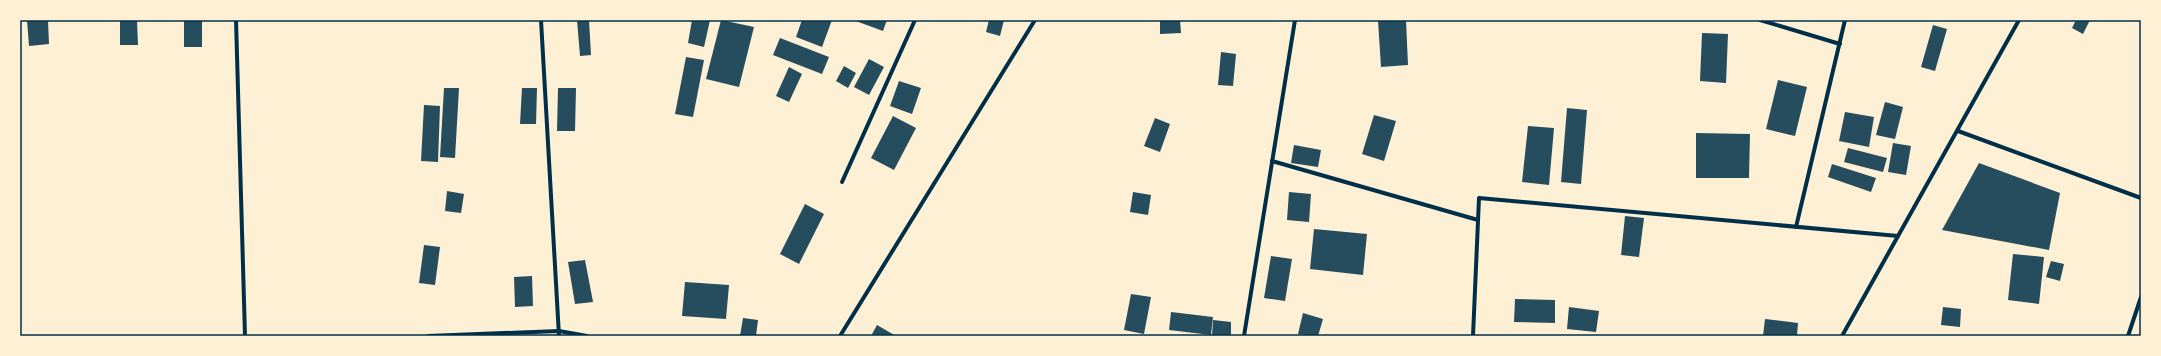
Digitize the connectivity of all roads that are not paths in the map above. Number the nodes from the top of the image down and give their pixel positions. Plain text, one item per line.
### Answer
1 (236, 20) edge
2 (541, 20) edge
3 (915, 20) edge
4 (1035, 20) edge
5 (1294, 20) edge
6 (1760, 20) edge
7 (1845, 20) edge
8 (2019, 20) edge
9 (1840, 44) junction
10 (1958, 131) junction
11 (1272, 161) junction
12 (842, 182) dead end
13 (2141, 198) edge
14 (1478, 220) junction
15 (1796, 227) junction
16 (1898, 236) junction
17 (2141, 297) edge
18 (559, 334) edge
19 (245, 336) edge
20 (428, 336) edge
21 (587, 336) edge
22 (840, 336) edge
23 (1244, 336) edge
24 (1473, 336) edge
25 (1842, 336) edge
26 (2128, 336) edge

1 - 19 street
2 - 18 street
3 - 12 street
4 - 22 street
5 - 11 street
6 - 9 street
7 - 9 street
8 - 10 street
9 - 15 street
10 - 13 street
10 - 16 street
11 - 14 street
11 - 23 street
14 - 15 street
14 - 24 street
15 - 16 street
16 - 25 street
17 - 26 street
18 - 20 street
18 - 21 street

